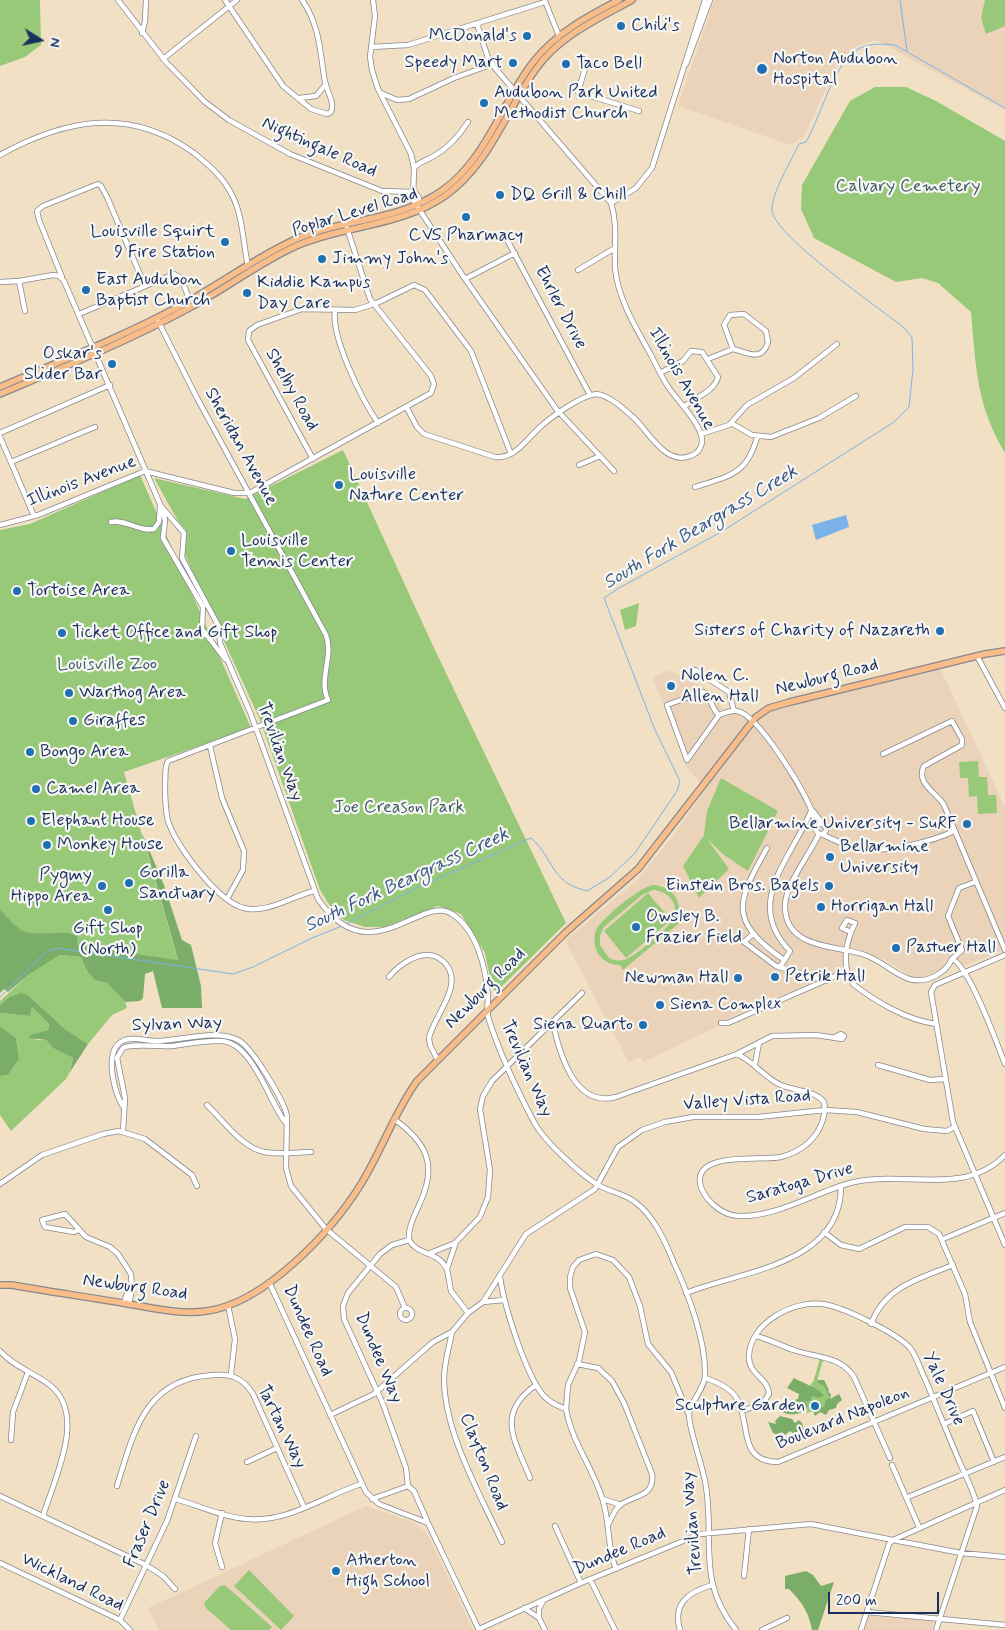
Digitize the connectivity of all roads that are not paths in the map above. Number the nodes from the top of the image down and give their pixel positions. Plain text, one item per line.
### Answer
1 (118, 0) edge
2 (146, 0) edge
3 (225, 0) edge
4 (238, 0) edge
5 (302, 0) edge
6 (373, 0) edge
7 (619, 0) edge
8 (632, 0) edge
9 (705, 0) edge
10 (710, 0) edge
11 (545, 1) edge
12 (229, 7) junction
13 (477, 24) junction
14 (142, 33) junction
15 (559, 36) junction
16 (371, 47) junction
17 (163, 59) junction
18 (493, 64) junction
19 (686, 64) junction
20 (586, 65) dead end
21 (326, 84) junction
22 (515, 92) junction
23 (381, 93) junction
24 (294, 97) junction
25 (518, 98) junction
26 (397, 100) junction
27 (639, 111) dead end
28 (390, 112) junction
29 (468, 122) dead end
30 (0, 155) edge
31 (412, 158) junction
32 (420, 162) junction
33 (414, 168) junction
34 (415, 192) junction
35 (611, 203) junction
36 (418, 207) junction
37 (347, 227) junction
38 (504, 234) dead end
39 (615, 248) junction
40 (515, 253) junction
41 (250, 268) junction
42 (578, 270) dead end
43 (63, 279) junction
44 (465, 279) junction
45 (19, 281) junction
46 (0, 282) edge
47 (145, 286) junction
48 (190, 301) junction
49 (373, 304) junction
50 (25, 311) dead end
51 (335, 311) junction
52 (79, 314) junction
53 (158, 320) junction
54 (837, 344) dead end
55 (733, 348) junction
56 (94, 350) junction
57 (708, 359) junction
58 (660, 373) junction
59 (110, 386) junction
60 (0, 387) edge
61 (0, 394) edge
62 (590, 395) junction
63 (856, 396) dead end
64 (685, 406) junction
65 (407, 408) junction
66 (560, 412) junction
67 (378, 423) junction
68 (732, 423) junction
69 (94, 427) dead end
70 (0, 433) edge
71 (701, 434) junction
72 (0, 437) edge
73 (757, 437) junction
74 (511, 454) junction
75 (600, 456) junction
76 (313, 459) junction
77 (11, 462) junction
78 (579, 465) dead end
79 (145, 471) junction
80 (614, 471) dead end
81 (695, 487) dead end
82 (250, 493) junction
83 (160, 505) junction
84 (34, 516) junction
85 (111, 522) dead end
86 (0, 525) edge
87 (179, 527) junction
88 (164, 531) junction
89 (219, 627) junction
90 (204, 635) junction
91 (1005, 651) edge
92 (977, 656) junction
93 (229, 664) junction
94 (695, 670) dead end
95 (1005, 708) edge
96 (734, 711) junction
97 (719, 715) junction
98 (752, 721) junction
99 (256, 729) junction
100 (210, 746) junction
101 (883, 754) dead end
102 (812, 810) junction
103 (825, 826) junction
104 (816, 828) junction
105 (954, 831) junction
106 (820, 834) junction
107 (836, 839) junction
108 (767, 848) dead end
109 (975, 882) junction
110 (314, 891) junction
111 (228, 898) junction
112 (851, 932) dead end
113 (753, 934) junction
114 (845, 950) junction
115 (1005, 950) edge
116 (1005, 955) edge
117 (952, 959) junction
118 (784, 960) junction
119 (780, 967) junction
120 (847, 971) junction
121 (966, 972) junction
122 (388, 977) dead end
123 (826, 981) junction
124 (582, 993) dead end
125 (487, 1010) junction
126 (720, 1023) dead end
127 (553, 1024) junction
128 (936, 1024) junction
129 (835, 1037) dead end
130 (137, 1040) junction
131 (759, 1043) junction
132 (136, 1046) junction
133 (737, 1054) junction
134 (437, 1059) junction
135 (756, 1064) junction
136 (1005, 1064) edge
137 (878, 1065) dead end
138 (509, 1067) junction
139 (946, 1079) junction
140 (278, 1097) junction
141 (273, 1100) junction
142 (207, 1105) dead end
143 (124, 1108) junction
144 (825, 1110) junction
145 (394, 1119) junction
146 (285, 1122) junction
147 (954, 1127) junction
148 (123, 1131) junction
149 (286, 1152) junction
150 (311, 1152) dead end
151 (1005, 1155) edge
152 (975, 1176) junction
153 (0, 1184) edge
154 (598, 1185) junction
155 (197, 1186) dead end
156 (841, 1186) junction
157 (1005, 1214) edge
158 (994, 1218) junction
159 (326, 1229) junction
160 (79, 1230) junction
161 (824, 1232) junction
162 (943, 1239) junction
163 (409, 1240) junction
164 (456, 1242) junction
165 (1005, 1244) edge
166 (428, 1254) junction
167 (953, 1265) junction
168 (370, 1266) junction
169 (447, 1269) junction
170 (500, 1277) junction
171 (269, 1282) junction
172 (0, 1285) edge
173 (686, 1293) junction
174 (504, 1300) junction
175 (483, 1302) junction
176 (127, 1303) junction
177 (228, 1306) junction
178 (405, 1308) dead end
179 (468, 1313) junction
180 (871, 1324) junction
181 (452, 1332) junction
182 (756, 1336) junction
183 (0, 1351) edge
184 (577, 1364) junction
185 (1005, 1367) edge
186 (28, 1372) junction
187 (991, 1373) junction
188 (230, 1374) junction
189 (705, 1378) junction
190 (536, 1385) junction
191 (377, 1391) junction
192 (933, 1397) junction
193 (1005, 1408) edge
194 (566, 1409) junction
195 (742, 1411) junction
196 (330, 1415) junction
197 (689, 1416) junction
198 (874, 1423) junction
199 (944, 1424) junction
200 (196, 1436) dead end
201 (11, 1440) dead end
202 (277, 1448) junction
203 (1005, 1457) edge
204 (890, 1458) dead end
205 (247, 1462) dead end
206 (994, 1462) junction
207 (892, 1465) dead end
208 (965, 1474) junction
209 (530, 1478) dead end
210 (361, 1484) junction
211 (117, 1486) dead end
212 (408, 1486) junction
213 (1005, 1490) edge
214 (0, 1496) edge
215 (908, 1498) junction
216 (176, 1499) junction
217 (372, 1499) junction
218 (603, 1499) junction
219 (976, 1502) junction
220 (621, 1504) junction
221 (304, 1507) junction
222 (222, 1513) junction
223 (43, 1516) junction
224 (428, 1523) junction
225 (609, 1523) junction
226 (555, 1526) dead end
227 (919, 1527) junction
228 (748, 1529) junction
229 (708, 1532) junction
230 (893, 1540) junction
231 (502, 1542) dead end
232 (962, 1553) junction
233 (1005, 1558) edge
234 (0, 1563) edge
235 (146, 1565) junction
236 (222, 1567) dead end
237 (616, 1569) junction
238 (744, 1576) dead end
239 (590, 1579) junction
240 (581, 1583) junction
241 (712, 1585) junction
242 (175, 1589) dead end
243 (544, 1600) junction
244 (524, 1608) junction
245 (867, 1612) junction
246 (539, 1618) junction
247 (786, 1618) dead end
248 (939, 1619) junction
249 (120, 1620) junction
250 (1005, 1625) edge
251 (130, 1630) edge
252 (479, 1630) edge
253 (545, 1630) edge
254 (615, 1630) edge
255 (680, 1630) edge
256 (736, 1630) edge
257 (762, 1630) edge
258 (860, 1630) edge
259 (936, 1630) edge

1 - 14 street, Nightingale Road
2 - 14 street
3 - 12 street
4 - 12 street
5 - 21 street
6 - 16 street
7 - 15 main road, Poplar Level Road
8 - 25 main road, Poplar Level Road
9 - 19 street
10 - 19 street
11 - 13 street
11 - 15 street
12 - 17 street
12 - 24 street
13 - 16 street
13 - 18 street
14 - 17 street, Nightingale Road
15 - 22 main road, Poplar Level Road
16 - 23 street
17 - 34 street, Nightingale Road
18 - 22 street
18 - 26 street
19 - 35 street
20 - 27 street
21 - 24 street
21 - 24 street
22 - 25 street
22 - 36 main road, Poplar Level Road
23 - 26 street
23 - 28 street
25 - 35 street
25 - 36 main road, Poplar Level Road
26 - 28 street
28 - 31 street
29 - 32 street
30 - 41 street
31 - 32 street
31 - 33 street
32 - 33 street
33 - 34 street
34 - 36 street
35 - 39 street, Illinois Avenue
36 - 37 main road, Poplar Level Road
36 - 44 street
37 - 41 main road, Poplar Level Road
37 - 49 street
38 - 40 street, Ehrler Drive
39 - 42 street
39 - 58 street, Illinois Avenue
40 - 44 street
40 - 62 street, Ehrler Drive
41 - 48 main road, Poplar Level Road
41 - 53 main road, Poplar Level Road
43 - 45 street
43 - 47 street
43 - 52 street
44 - 66 street
45 - 46 street
45 - 50 street
47 - 48 street
47 - 52 street
48 - 53 main road, Poplar Level Road
49 - 51 street
49 - 65 street
49 - 74 street
51 - 67 street
51 - 76 street, Shelby Road
52 - 56 street
53 - 56 main road, Poplar Level Road
53 - 82 street, Sheridan Avenue
54 - 68 street
55 - 55 street
55 - 57 street
56 - 59 street
56 - 60 main road, Poplar Level Road
56 - 61 main road, Poplar Level Road
57 - 58 street
57 - 64 street
58 - 64 street, Illinois Avenue
59 - 70 street
59 - 79 street
62 - 66 street
62 - 71 street, Illinois Avenue
63 - 73 street
64 - 71 street, Illinois Avenue
65 - 67 street
65 - 74 street
66 - 74 street
66 - 75 street
67 - 76 street
68 - 71 street
68 - 73 street
69 - 77 street
72 - 77 street
73 - 81 street
75 - 78 street
75 - 80 street
76 - 82 street
77 - 84 street
79 - 82 street, Illinois Avenue
79 - 83 street
79 - 84 street, Illinois Avenue
82 - 99 street, Sheridan Avenue
83 - 85 street
83 - 87 street
83 - 88 street
84 - 86 street, Illinois Avenue
87 - 88 street
87 - 89 street, Trevilian Way
88 - 90 street
89 - 90 street
89 - 93 street, Trevilian Way
90 - 93 street, Trevilian Way
91 - 92 main road, Newburg Road
92 - 95 street
92 - 98 main road, Newburg Road
93 - 99 street, Trevilian Way
94 - 96 street
96 - 97 street
96 - 98 street
97 - 97 street
98 - 102 street
98 - 125 main road, Newburg Road
99 - 100 street
99 - 110 street, Trevilian Way
100 - 111 street
100 - 111 street
101 - 105 street
102 - 103 street
102 - 104 street
102 - 118 street
103 - 104 street
103 - 106 street
103 - 107 street
104 - 106 street
105 - 107 street
105 - 109 street
106 - 107 street
106 - 114 street
108 - 113 street
109 - 115 street
109 - 117 street
110 - 111 street
110 - 125 street, Trevilian Way
112 - 114 street
113 - 118 street
113 - 119 street
114 - 117 street
114 - 120 street
116 - 121 street
117 - 121 street
118 - 119 street
119 - 123 street
120 - 123 street
120 - 128 street
121 - 128 street
121 - 136 street
122 - 134 street
123 - 126 street
124 - 127 street
125 - 134 main road, Newburg Road
125 - 138 street, Trevilian Way
127 - 133 street
127 - 138 street
128 - 139 street
129 - 131 street
130 - 132 street
130 - 140 street, Sylvan Way
130 - 143 street, Sylvan Way
131 - 133 street
131 - 135 street
132 - 141 street, Sylvan Way
132 - 143 street, Sylvan Way
133 - 135 street
134 - 145 main road, Newburg Road
135 - 144 street
137 - 139 street
138 - 154 street, Trevilian Way
138 - 164 street
139 - 147 street
140 - 141 street
140 - 146 street, Sylvan Way
141 - 146 street, Sylvan Way
142 - 149 street
143 - 148 street, Sylvan Way
144 - 147 street, Valley Vista Road
144 - 154 street, Valley Vista Road
144 - 156 street, Saratoga Drive
145 - 159 main road, Newburg Road
145 - 163 street
146 - 149 street, Sylvan Way
147 - 152 street
148 - 153 street
148 - 155 street
149 - 150 street
149 - 159 street, Sylvan Way
151 - 152 street, Saratoga Drive
152 - 156 street, Saratoga Drive
152 - 158 street
154 - 170 street, Valley Vista Road
154 - 173 street, Trevilian Way
156 - 161 street
157 - 158 street
158 - 162 street
158 - 165 street
159 - 168 street, Sylvan Way
159 - 171 main road, Newburg Road
160 - 160 street
160 - 176 street
161 - 162 street
161 - 173 street
162 - 167 street
163 - 166 street
163 - 168 street, Dundee Way
164 - 166 street
164 - 169 street
166 - 169 street
167 - 180 street
167 - 187 street
168 - 178 street, Sylvan Way
168 - 191 street, Dundee Way
169 - 179 street
170 - 174 street
170 - 175 street, Valley Vista Road
171 - 177 main road, Newburg Road
171 - 196 street, Dundee Road
172 - 176 main road, Newburg Road
173 - 189 street, Trevilian Way
174 - 175 street
174 - 190 street
175 - 179 street, Valley Vista Road
176 - 177 main road, Newburg Road
177 - 188 street
179 - 181 street, Valley Vista Road
180 - 182 street, Yale Drive
180 - 192 street, Yale Drive
181 - 191 street, Valley Vista Road
181 - 231 street, Clayton Road
182 - 195 street, Yale Drive
182 - 198 street
183 - 186 street
184 - 194 street
184 - 197 street, Trevilian Way
184 - 220 street
185 - 187 street, Boulevard Napoleon
186 - 201 street
186 - 223 street
187 - 192 street, Boulevard Napoleon
187 - 193 street
188 - 202 street, Tartan Way
188 - 211 street
189 - 195 street, Boulevard Napoleon
189 - 197 street
190 - 194 street
190 - 209 street
191 - 196 street, Valley Vista Road
191 - 212 street, Dundee Way
192 - 198 street, Boulevard Napoleon
192 - 199 street, Yale Drive
194 - 218 street
195 - 198 street, Boulevard Napoleon
196 - 210 street, Dundee Road
197 - 229 street, Trevilian Way
198 - 204 street
199 - 206 street
199 - 208 street, Yale Drive
200 - 216 street, Fraser Drive
202 - 205 street
202 - 221 street, Tartan Way
203 - 206 street
206 - 208 street
207 - 215 street
208 - 215 street
208 - 219 street, Yale Drive
210 - 217 street, Dundee Road
210 - 221 street
212 - 217 street
212 - 224 street, Dundee Road
213 - 219 street
214 - 223 street
215 - 227 street
216 - 222 street
216 - 235 street, Fraser Drive
217 - 224 street, Dundee Road
218 - 220 street
218 - 225 street
219 - 227 street
219 - 232 street
220 - 225 street
221 - 222 street
222 - 236 street
223 - 235 street
224 - 252 street, Dundee Road
225 - 237 street
226 - 240 street
227 - 230 street
228 - 229 street, Dundee Road
228 - 230 street, Dundee Road
228 - 238 street
229 - 237 street, Dundee Road
229 - 241 street, Trevilian Way
230 - 232 street, Dundee Road
230 - 245 street
232 - 233 street, Dundee Road
232 - 248 street
234 - 249 street, Wickland Road
235 - 242 street
235 - 249 street, Fraser Drive
237 - 239 street, Dundee Road
239 - 240 street, Dundee Road
239 - 254 street
240 - 243 street, Dundee Road
241 - 255 street
241 - 256 street, Trevilian Way
243 - 244 street, Dundee Road
243 - 246 street
244 - 246 street
244 - 252 street, Dundee Road
245 - 248 street
245 - 258 street
246 - 253 street
247 - 257 street
248 - 250 street
248 - 259 street
249 - 251 street, Wickland Road

